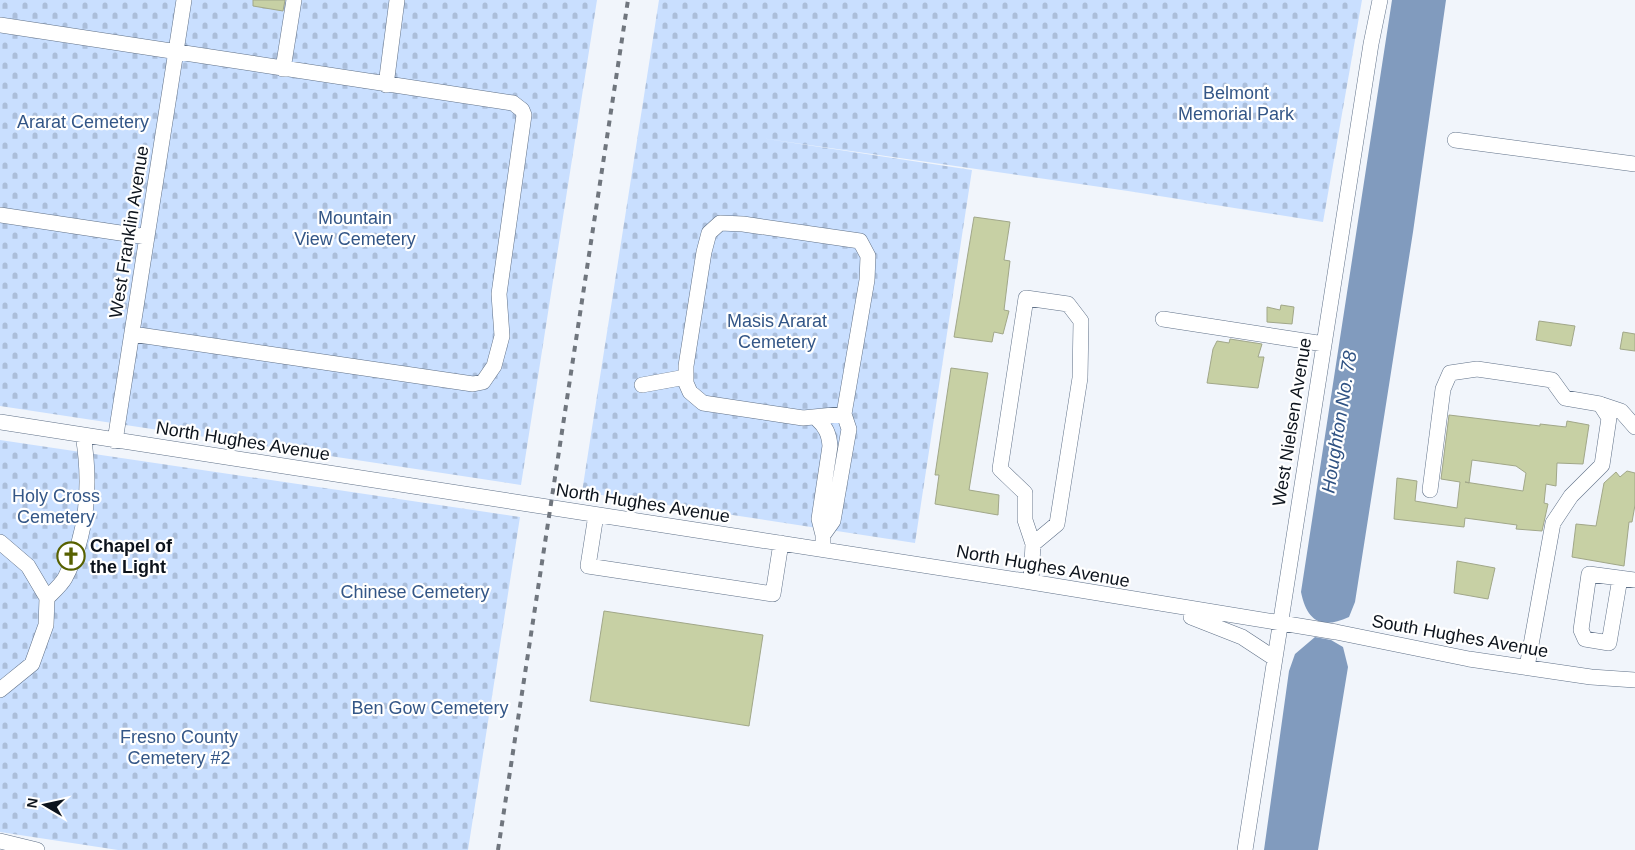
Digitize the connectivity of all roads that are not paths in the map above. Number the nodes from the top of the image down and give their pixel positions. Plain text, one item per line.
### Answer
1 (184, 0) edge
2 (294, 0) edge
3 (397, 0) edge
4 (1380, 0) edge
5 (0, 25) edge
6 (176, 53) junction
7 (283, 69) junction
8 (386, 85) junction
9 (1455, 140) dead end
10 (1635, 164) edge
11 (0, 215) edge
12 (147, 237) junction
13 (1163, 319) dead end
14 (132, 334) junction
15 (1324, 344) junction
16 (686, 377) junction
17 (642, 385) dead end
18 (1600, 404) junction
19 (844, 414) junction
20 (817, 418) junction
21 (0, 422) edge
22 (1635, 427) edge
23 (83, 436) junction
24 (115, 441) junction
25 (1430, 490) dead end
26 (596, 515) junction
27 (0, 542) edge
28 (781, 543) junction
29 (823, 543) junction
30 (1033, 544) junction
31 (1620, 578) dead end
32 (1635, 580) edge
33 (1031, 582) junction
34 (47, 598) junction
35 (1144, 602) junction
36 (1279, 623) junction
37 (1274, 658) junction
38 (1527, 667) junction
39 (1635, 680) edge
40 (0, 690) edge
41 (0, 841) edge
42 (38, 850) edge
43 (1245, 850) edge

1 - 6 street, West Franklin Avenue
2 - 7 street
3 - 8 street
4 - 15 street, West Nielsen Avenue
5 - 6 street
6 - 7 street
6 - 12 street, West Franklin Avenue
7 - 8 street
8 - 14 street
9 - 10 street
11 - 12 street
12 - 14 street, West Franklin Avenue
13 - 15 street
14 - 24 street, West Franklin Avenue
15 - 36 street, West Nielsen Avenue
16 - 17 street
16 - 19 street
16 - 20 street
18 - 22 street
18 - 25 street
18 - 38 street
19 - 20 street
19 - 29 street
20 - 29 street
21 - 23 street, North Hughes Avenue
23 - 24 street, North Hughes Avenue
23 - 34 street
24 - 26 street, North Hughes Avenue
26 - 28 street, North Hughes Avenue
26 - 28 street
27 - 34 street
28 - 29 street, North Hughes Avenue
29 - 33 street, North Hughes Avenue
30 - 30 street
30 - 33 street
31 - 32 street
33 - 35 street, North Hughes Avenue
34 - 40 street
35 - 36 street, North Hughes Avenue
35 - 37 street
36 - 37 street, West Nielsen Avenue
36 - 38 street, South Hughes Avenue
37 - 43 street, West Nielsen Avenue
38 - 39 street, South Hughes Avenue
41 - 42 street

